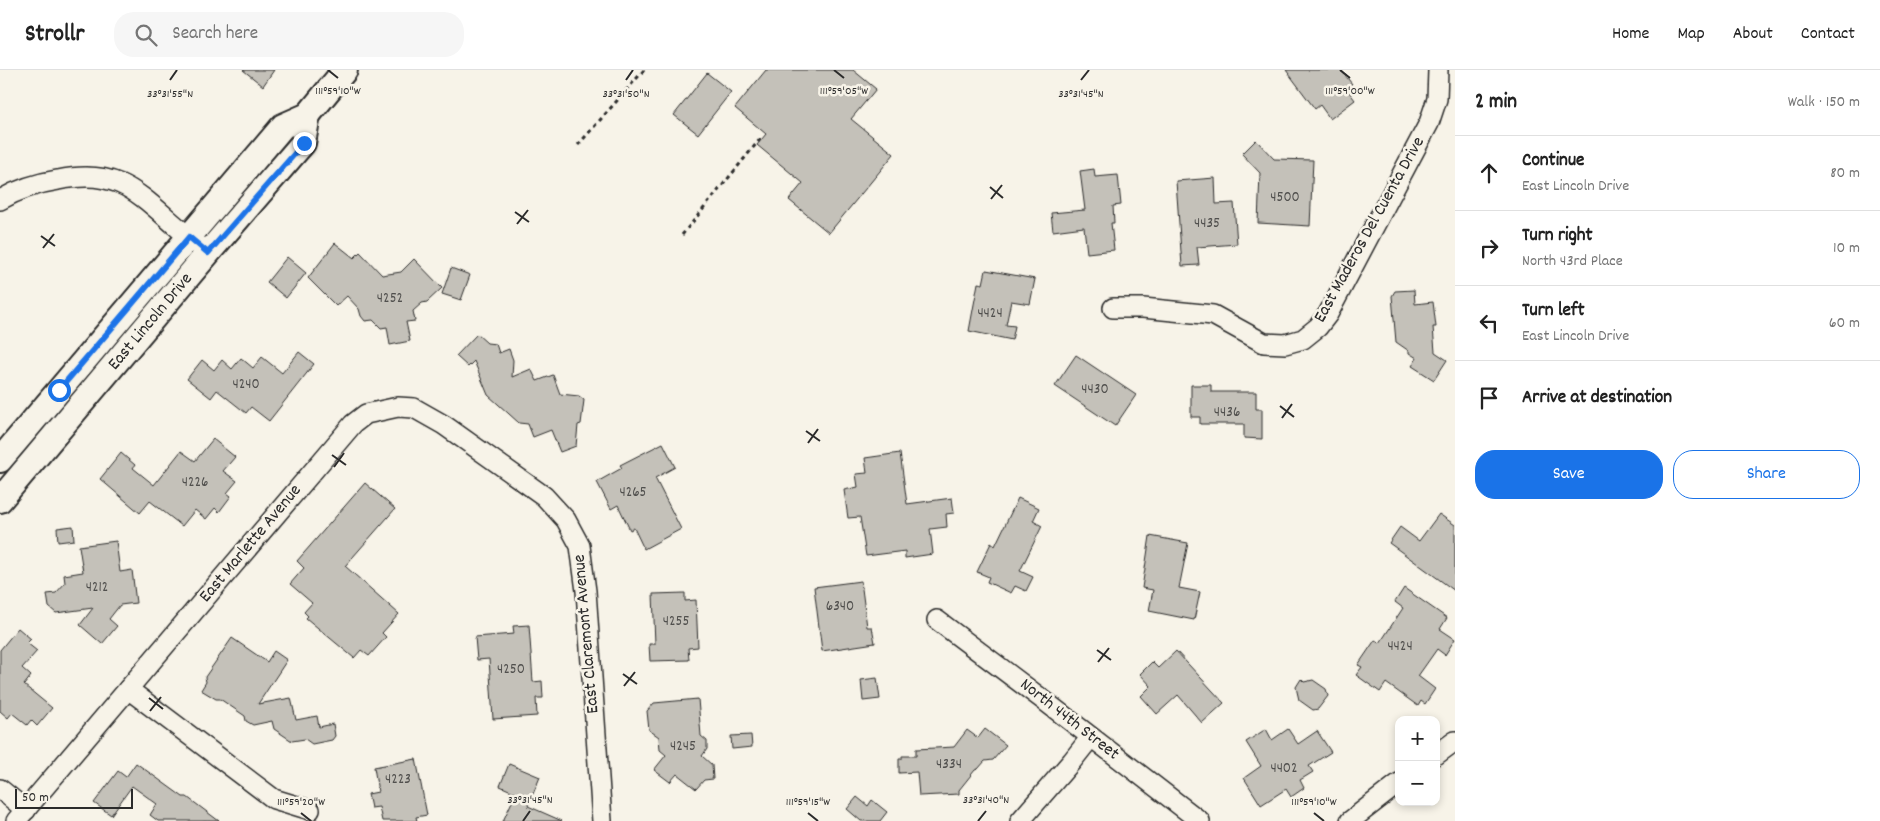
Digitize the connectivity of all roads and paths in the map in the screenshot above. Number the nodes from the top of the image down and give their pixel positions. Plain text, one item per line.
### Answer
1 (345, 70) edge
2 (644, 70) edge
3 (1438, 70) edge
4 (308, 115) junction
5 (761, 138) dead end
6 (578, 146) dead end
7 (0, 200) edge
8 (682, 235) dead end
9 (189, 237) junction
10 (208, 253) junction
11 (1114, 308) dead end
12 (383, 410) joint
13 (0, 460) edge
14 (0, 500) edge
15 (937, 620) dead end
16 (128, 690) junction
17 (1090, 737) junction
18 (1455, 741) edge
19 (1440, 752) edge
20 (1395, 786) edge
21 (0, 789) edge
22 (310, 810) dead end
23 (21, 815) edge
24 (602, 821) edge
25 (1020, 821) edge
26 (1200, 821) edge
27 (1350, 821) edge

1 - 4 main road, East Lincoln Drive
2 - 6 path
3 - 11 street, East Maderos Del Cuenta Drive
4 - 9 main road, East Lincoln Drive
4 - 10 main road, East Lincoln Drive
5 - 8 path
7 - 9 street
9 - 10 street
9 - 13 main road, East Lincoln Drive
10 - 14 main road, East Lincoln Drive
12 - 16 street, East Marlette Avenue
12 - 24 street, East Claremont Avenue
15 - 17 street, North 44th Street
16 - 22 street
16 - 23 street, East Marlette Avenue
17 - 25 street
17 - 26 street, North 44th Street
18 - 19 street
20 - 27 street
21 - 23 street

